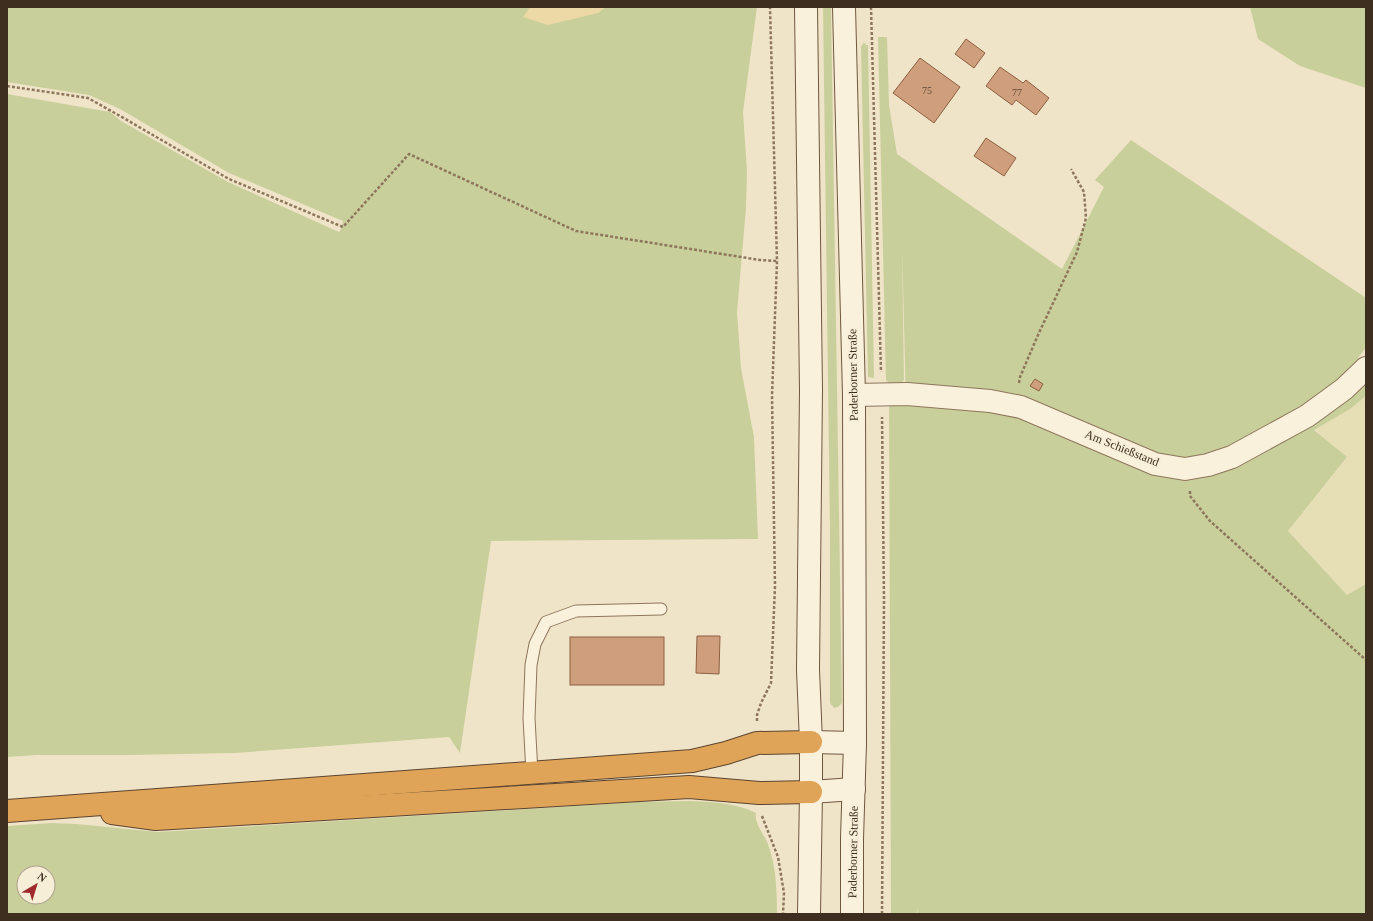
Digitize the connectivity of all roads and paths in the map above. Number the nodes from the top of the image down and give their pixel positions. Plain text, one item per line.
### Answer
1 (770, 7) edge
2 (806, 7) edge
3 (844, 7) edge
4 (871, 7) edge
5 (7, 86) edge
6 (1071, 169) dead end
7 (777, 261) junction
8 (1366, 368) edge
9 (882, 394) junction
10 (854, 395) junction
11 (1021, 407) junction
12 (1185, 469) junction
13 (661, 609) dead end
14 (1366, 660) edge
15 (811, 742) junction
16 (855, 743) junction
17 (757, 744) junction
18 (532, 773) junction
19 (854, 789) junction
20 (812, 792) junction
21 (759, 793) junction
22 (67, 808) junction
23 (7, 811) edge
24 (783, 914) edge
25 (809, 914) edge
26 (852, 914) edge
27 (882, 914) edge

1 - 7 path
2 - 15 main road
3 - 10 main road, Paderborner Straße
4 - 9 path
5 - 7 path
6 - 11 path
7 - 17 path
8 - 12 main road, Am Schießstand
9 - 10 main road, Am Schießstand
9 - 11 main road, Am Schießstand
9 - 27 path
10 - 16 main road, Paderborner Straße
11 - 12 main road, Am Schießstand
12 - 14 path
13 - 18 lane
15 - 16 main road
15 - 17 highway
15 - 20 main road
16 - 19 main road, Paderborner Straße
17 - 18 highway
18 - 22 highway
19 - 20 main road, Paderborner Straße
19 - 26 main road, Paderborner Straße
20 - 21 highway
20 - 25 main road
21 - 22 highway
21 - 24 path
22 - 23 highway

